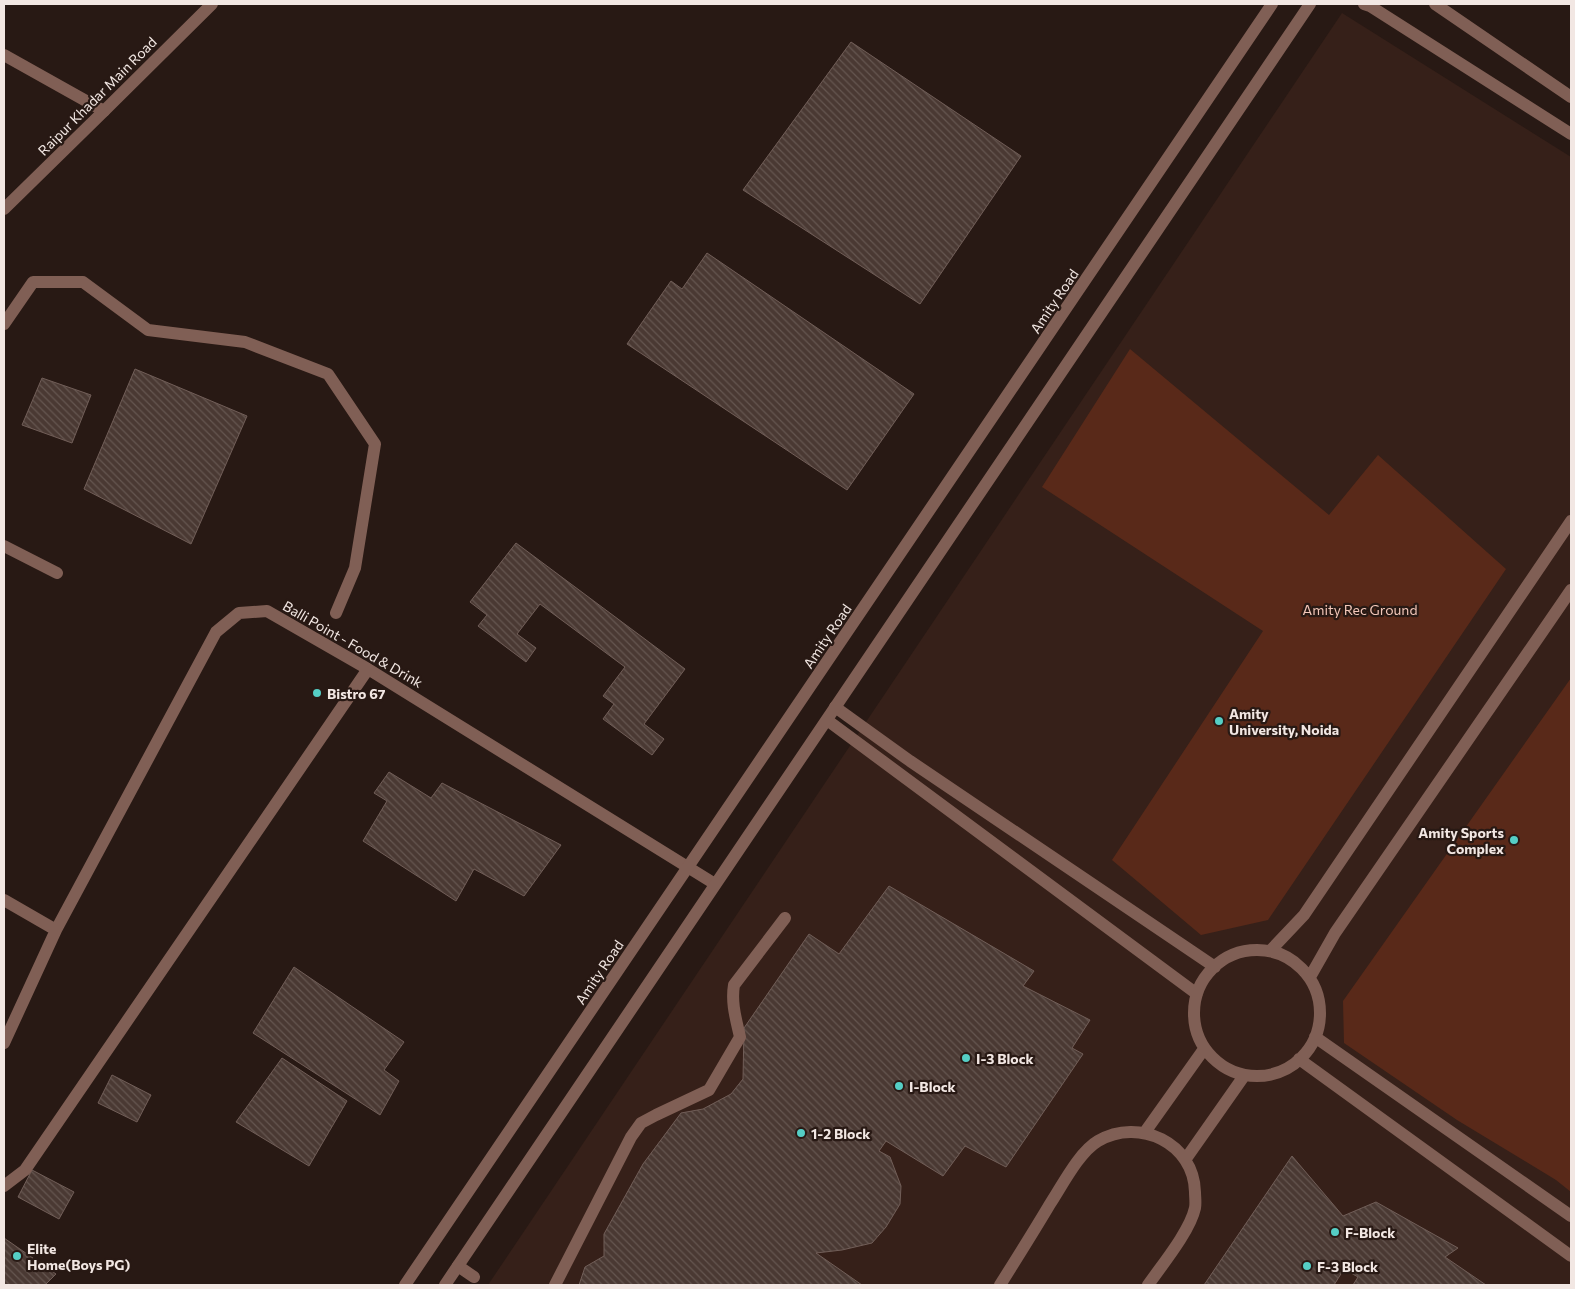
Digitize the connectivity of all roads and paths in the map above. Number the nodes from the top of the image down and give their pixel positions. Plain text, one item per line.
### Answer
1 (212, 4) edge
2 (1272, 4) edge
3 (1310, 4) edge
4 (1364, 4) edge
5 (1435, 4) edge
6 (4, 55) edge
7 (1571, 97) edge
8 (104, 111) junction
9 (1571, 134) edge
10 (4, 209) edge
11 (4, 324) edge
12 (1571, 521) edge
13 (4, 546) edge
14 (57, 573) dead end
15 (1571, 590) edge
16 (336, 613) dead end
17 (368, 669) junction
18 (835, 707) junction
19 (826, 720) junction
20 (689, 867) junction
21 (715, 884) junction
22 (4, 900) edge
23 (784, 918) dead end
24 (56, 930) junction
25 (1270, 950) junction
26 (1215, 967) junction
27 (1310, 977) junction
28 (1197, 994) junction
29 (1315, 1037) junction
30 (4, 1043) edge
31 (1204, 1049) junction
32 (1299, 1060) junction
33 (1244, 1076) junction
34 (1145, 1132) junction
35 (1185, 1160) junction
36 (4, 1186) edge
37 (1571, 1216) edge
38 (1571, 1256) edge
39 (458, 1266) junction
40 (474, 1277) dead end
41 (405, 1285) edge
42 (445, 1285) edge
43 (555, 1285) edge
44 (1000, 1285) edge
45 (1148, 1285) edge

1 - 8 street, Raipur Khadar Main Road
2 - 20 street, Amity Road
3 - 18 street
4 - 9 street
5 - 7 street
6 - 8 street
8 - 10 street, Raipur Khadar Main Road
11 - 16 street
12 - 25 street
13 - 14 street
15 - 27 street
17 - 20 street, Balli Point - Food & Drink
17 - 24 street, Balli Point - Food & Drink
17 - 36 street
18 - 19 street
18 - 26 street
19 - 21 street
19 - 28 street
20 - 21 street, Balli Point - Food & Drink
20 - 41 street, Amity Road
21 - 39 street
22 - 24 street
23 - 43 street
24 - 30 street, Balli Point - Food & Drink
25 - 26 street
25 - 27 street
26 - 28 street
27 - 29 street
28 - 31 street
29 - 32 street
29 - 37 street
31 - 33 street
31 - 34 street
32 - 33 street
32 - 38 street
33 - 35 street
34 - 35 street
34 - 44 street
35 - 45 street
39 - 40 street
39 - 42 street

